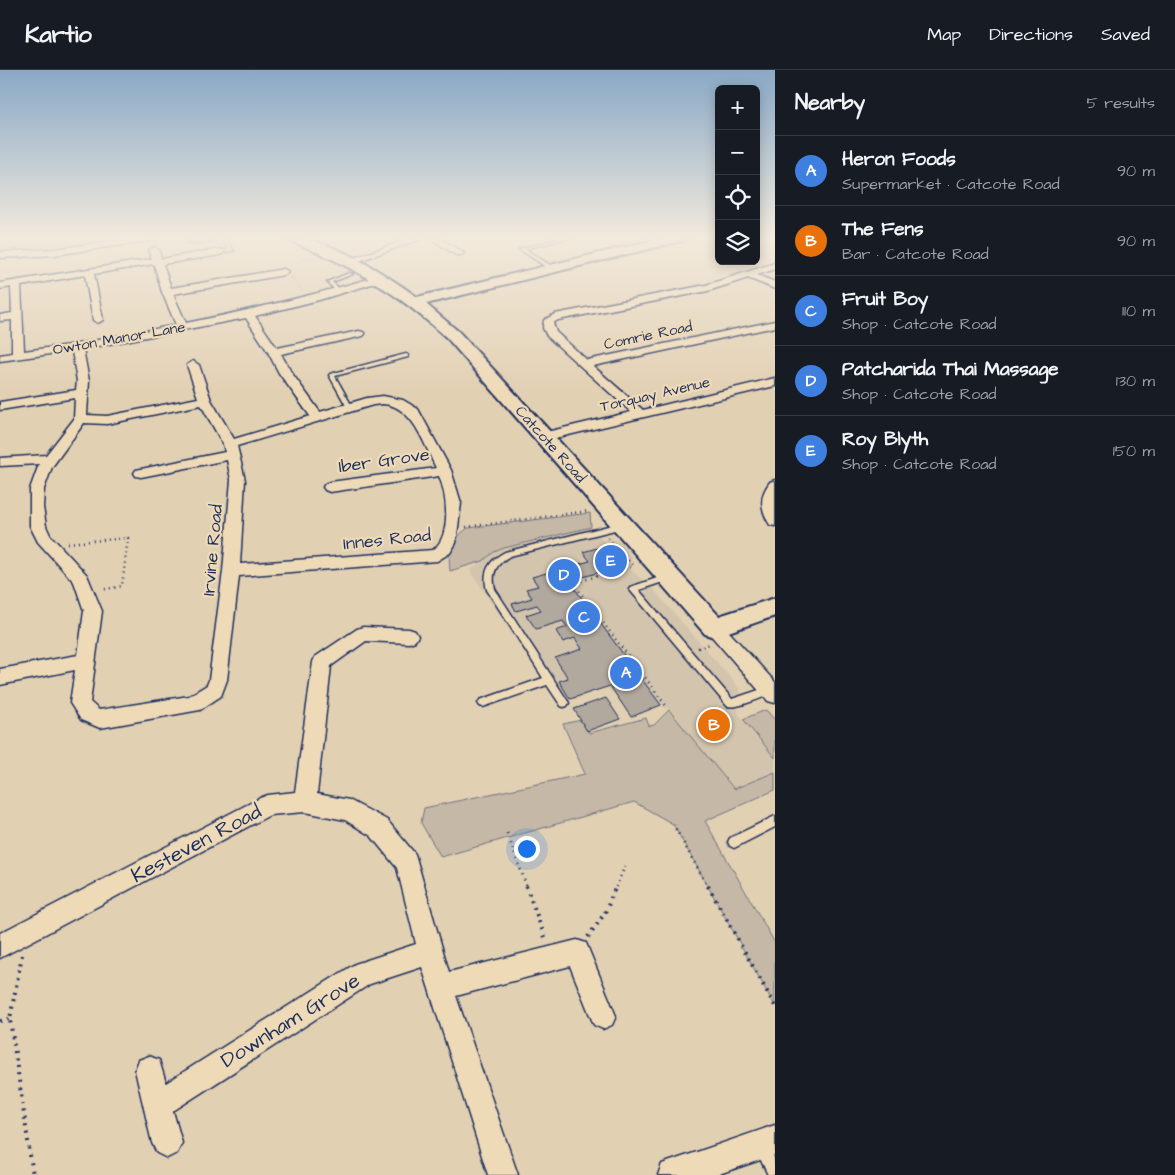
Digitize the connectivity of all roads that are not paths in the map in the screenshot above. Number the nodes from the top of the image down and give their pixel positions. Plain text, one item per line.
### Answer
1 (16, 289) edge
2 (92, 289) edge
3 (166, 289) edge
4 (185, 289) edge
5 (336, 289) edge
6 (346, 289) edge
7 (397, 289) edge
8 (469, 289) edge
9 (705, 289) edge
10 (338, 291) junction
11 (167, 292) junction
12 (416, 302) junction
13 (249, 314) junction
14 (17, 316) junction
15 (0, 318) edge
16 (98, 320) dead end
17 (775, 324) edge
18 (182, 327) junction
19 (359, 334) dead end
20 (76, 346) junction
21 (274, 352) junction
22 (18, 356) junction
23 (406, 356) dead end
24 (0, 358) edge
25 (585, 364) junction
26 (193, 365) dead end
27 (775, 382) edge
28 (82, 393) junction
29 (205, 400) junction
30 (0, 406) edge
31 (350, 408) junction
32 (640, 414) junction
33 (317, 417) junction
34 (80, 419) junction
35 (543, 437) junction
36 (231, 449) junction
37 (51, 459) junction
38 (0, 462) edge
39 (443, 471) junction
40 (141, 472) dead end
41 (775, 485) edge
42 (330, 487) dead end
43 (775, 521) edge
44 (624, 525) junction
45 (231, 571) junction
46 (662, 580) junction
47 (775, 607) edge
48 (714, 627) junction
49 (410, 636) dead end
50 (84, 661) junction
51 (0, 677) edge
52 (550, 680) junction
53 (773, 692) edge
54 (564, 702) dead end
55 (483, 703) dead end
56 (305, 802) junction
57 (775, 821) edge
58 (734, 842) dead end
59 (10, 941) edge
60 (431, 952) junction
61 (440, 987) junction
62 (603, 1016) dead end
63 (149, 1070) dead end
64 (157, 1105) junction
65 (167, 1143) dead end
66 (768, 1143) edge
67 (775, 1173) edge
68 (503, 1175) edge
69 (673, 1175) edge

1 - 14 street
2 - 16 street
3 - 11 street
4 - 11 street
5 - 10 lane
6 - 10 street, Owton Manor Lane
7 - 12 street, Catcote Road
8 - 12 street
9 - 25 street
10 - 13 street, Owton Manor Lane
11 - 18 street
12 - 35 street, Catcote Road
13 - 18 street, Owton Manor Lane
13 - 21 street
14 - 15 street
14 - 22 street
17 - 25 street, Comrie Road
18 - 20 street, Owton Manor Lane
19 - 21 street
20 - 22 street, Owton Manor Lane
20 - 28 street
21 - 33 street
22 - 24 street, Owton Manor Lane
23 - 31 lane
25 - 32 street
26 - 29 street, Irvine Road
27 - 32 street, Torquay Avenue
28 - 30 street
28 - 34 street
29 - 34 street
29 - 36 street, Irvine Road
31 - 33 street, Innes Road
31 - 39 street, Innes Road
32 - 35 street, Torquay Avenue
33 - 36 street, Innes Road
34 - 37 street
35 - 44 street, Catcote Road
36 - 40 street, Innes Road
36 - 45 street, Irvine Road
37 - 38 street
37 - 50 street
39 - 42 street, Iber Grove
39 - 45 street, Innes Road
41 - 43 street
44 - 46 street, Catcote Road
44 - 52 lane
45 - 50 street, Irvine Road
46 - 48 street, Catcote Road
46 - 53 lane
47 - 48 street
48 - 53 street, Catcote Road
49 - 56 street
50 - 51 street
52 - 54 lane
52 - 55 lane
56 - 59 street, Kesteven Road
56 - 60 street, Kesteven Road
57 - 58 lane
60 - 61 street, Kesteven Road
60 - 64 street, Downham Grove
61 - 62 street
61 - 68 street, Kesteven Road
63 - 64 street
64 - 65 street
66 - 67 lane
66 - 69 street

